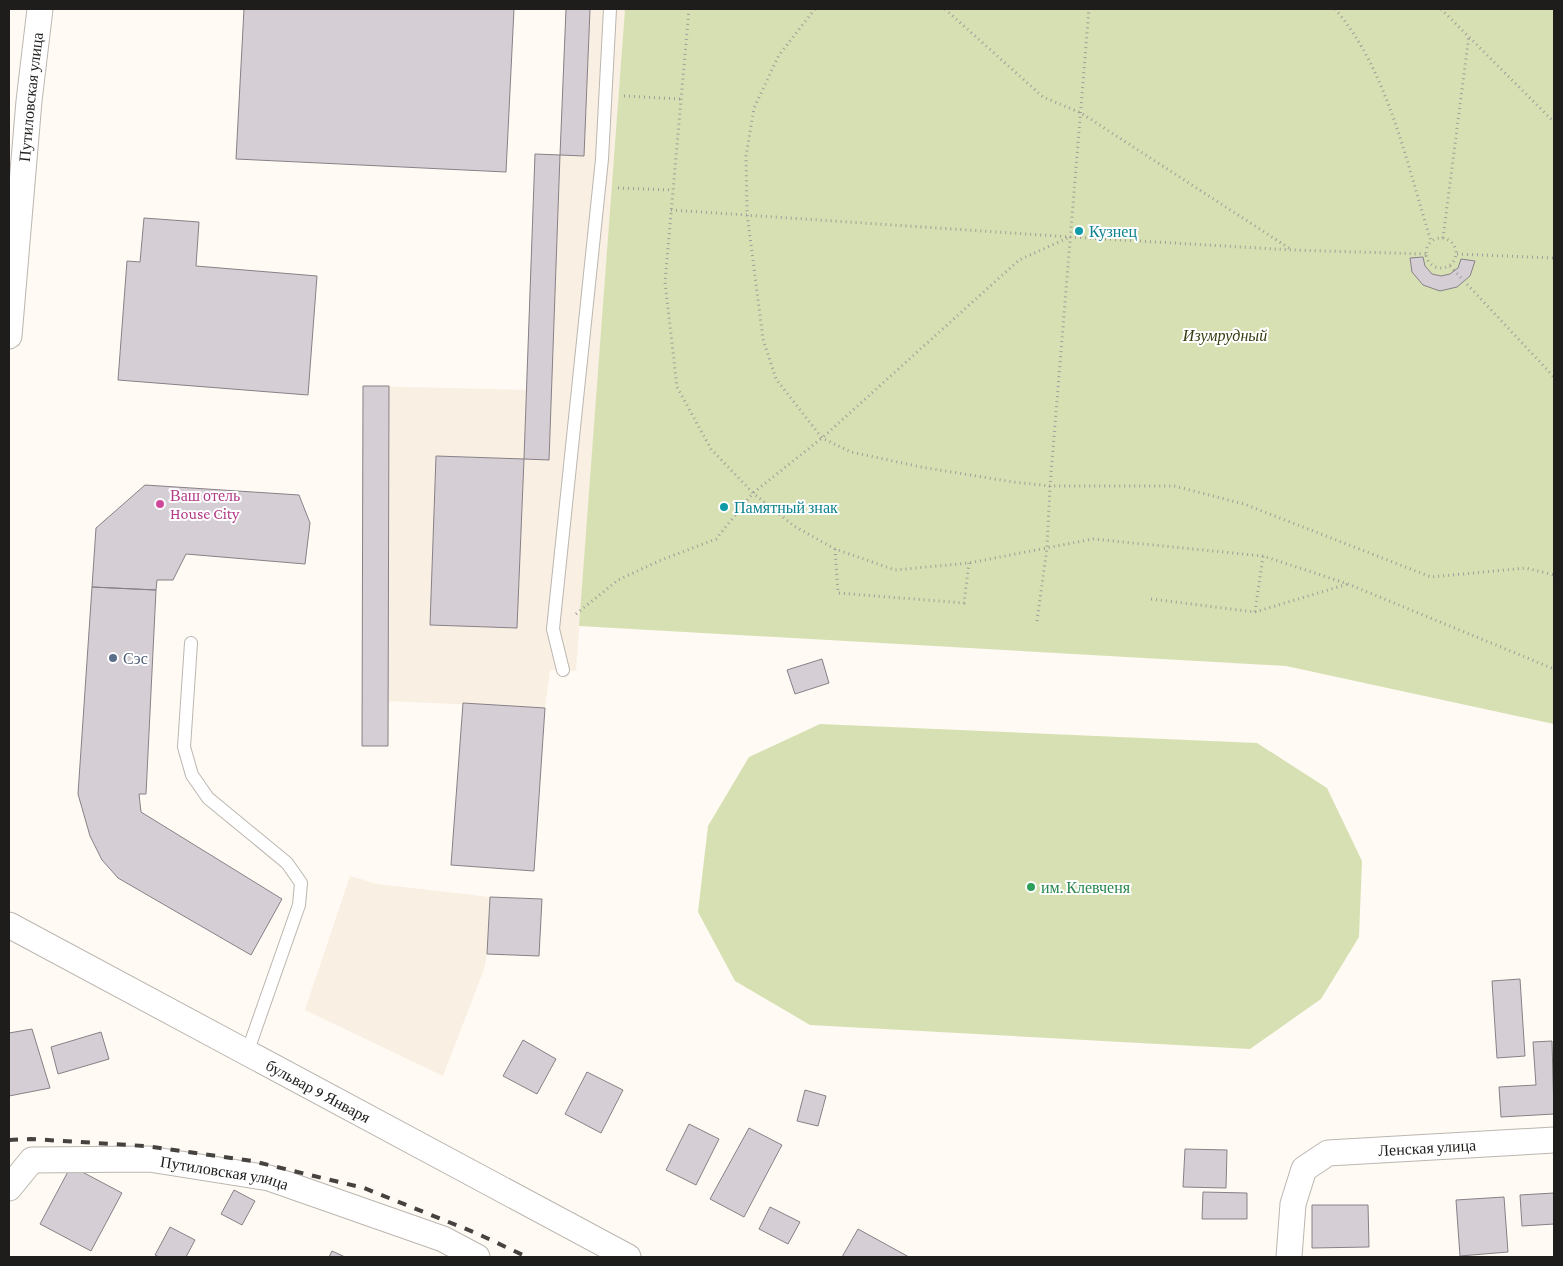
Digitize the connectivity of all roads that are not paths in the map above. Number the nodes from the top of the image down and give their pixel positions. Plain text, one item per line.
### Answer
1 (40, 9) edge
2 (610, 9) edge
3 (9, 336) edge
4 (192, 643) dead end
5 (562, 670) dead end
6 (9, 925) edge
7 (247, 1053) junction
8 (1554, 1140) edge
9 (9, 1188) edge
10 (438, 1248) edge
11 (477, 1257) edge
12 (628, 1257) edge
13 (1289, 1257) edge

1 - 3 street, Путиловская улица
2 - 5 lane
4 - 7 lane
6 - 7 street, бульвар 9 Января
7 - 12 street, бульвар 9 Января
8 - 13 street, Ленская улица
9 - 10 street, Путиловская улица
10 - 11 street

